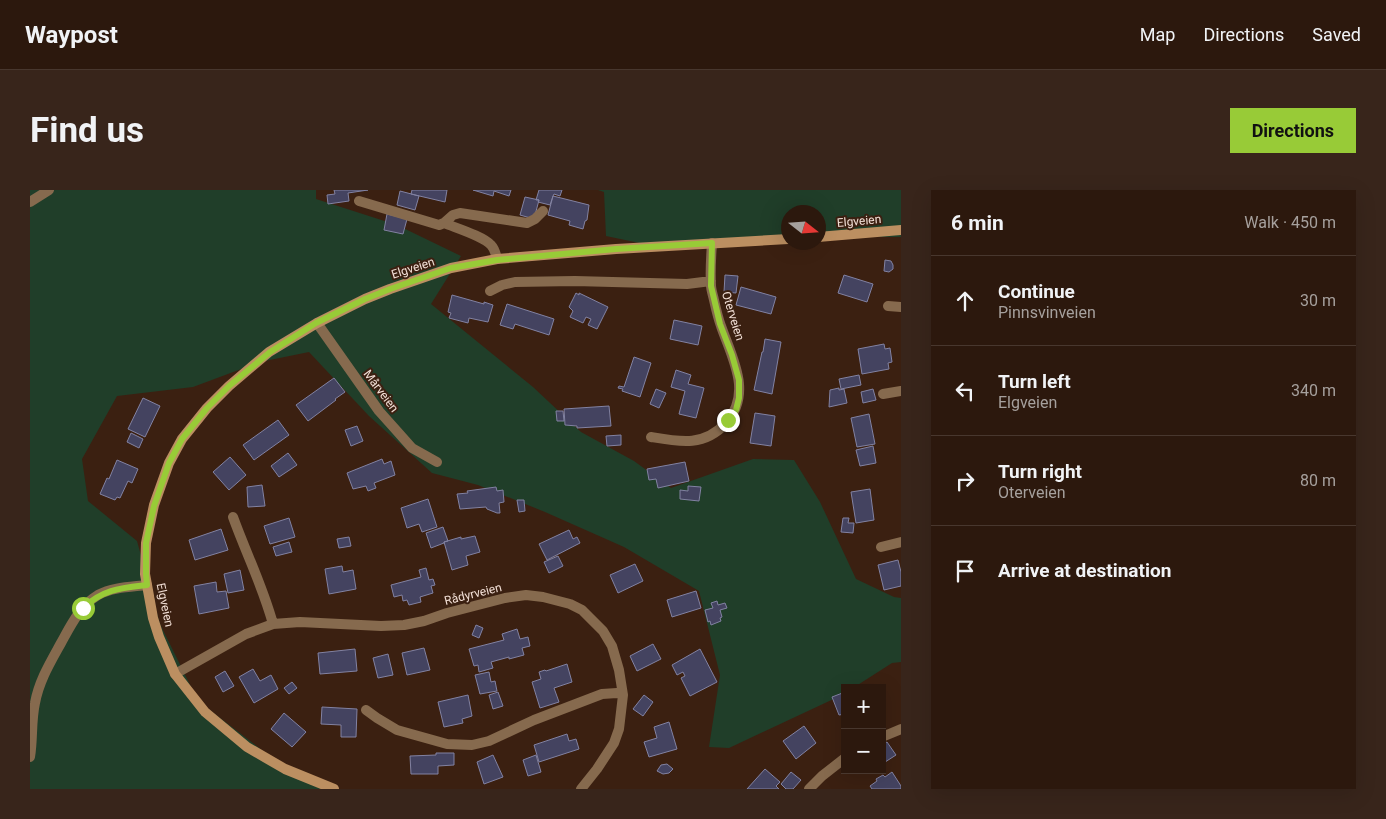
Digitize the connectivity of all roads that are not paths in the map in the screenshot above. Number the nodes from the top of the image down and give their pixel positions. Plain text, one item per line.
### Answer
1 (49, 190) edge
2 (359, 201) dead end
3 (30, 202) edge
4 (543, 211) dead end
5 (444, 223) junction
6 (901, 230) edge
7 (826, 236) edge
8 (781, 240) edge
9 (712, 243) junction
10 (497, 260) junction
11 (711, 281) junction
12 (490, 291) dead end
13 (888, 306) dead end
14 (901, 307) edge
15 (316, 323) junction
16 (901, 391) edge
17 (883, 394) dead end
18 (651, 437) dead end
19 (437, 462) dead end
20 (233, 517) dead end
21 (901, 542) edge
22 (881, 547) dead end
23 (147, 585) junction
24 (273, 624) junction
25 (175, 674) junction
26 (34, 688) edge
27 (623, 695) junction
28 (366, 710) dead end
29 (901, 729) edge
30 (886, 735) edge
31 (30, 757) edge
32 (841, 761) edge
33 (334, 789) edge
34 (580, 789) edge
35 (809, 789) edge

1 - 3 street
2 - 5 street
4 - 5 street
5 - 10 street
6 - 7 main road, Elgveien
8 - 9 main road, Elgveien
9 - 10 main road, Elgveien
9 - 11 street, Oterveien
10 - 15 main road, Elgveien
11 - 12 street, Oterveien
11 - 18 street, Oterveien
13 - 14 street
15 - 19 street, Mårveien
15 - 23 main road, Elgveien
16 - 17 street
20 - 24 street
21 - 22 street
23 - 25 main road, Elgveien
23 - 26 street
24 - 25 street, Rådyrveien
24 - 27 street, Rådyrveien
25 - 33 main road, Elgveien
26 - 31 street
27 - 28 street
27 - 34 street, Rådyrveien
29 - 30 street
32 - 35 street

